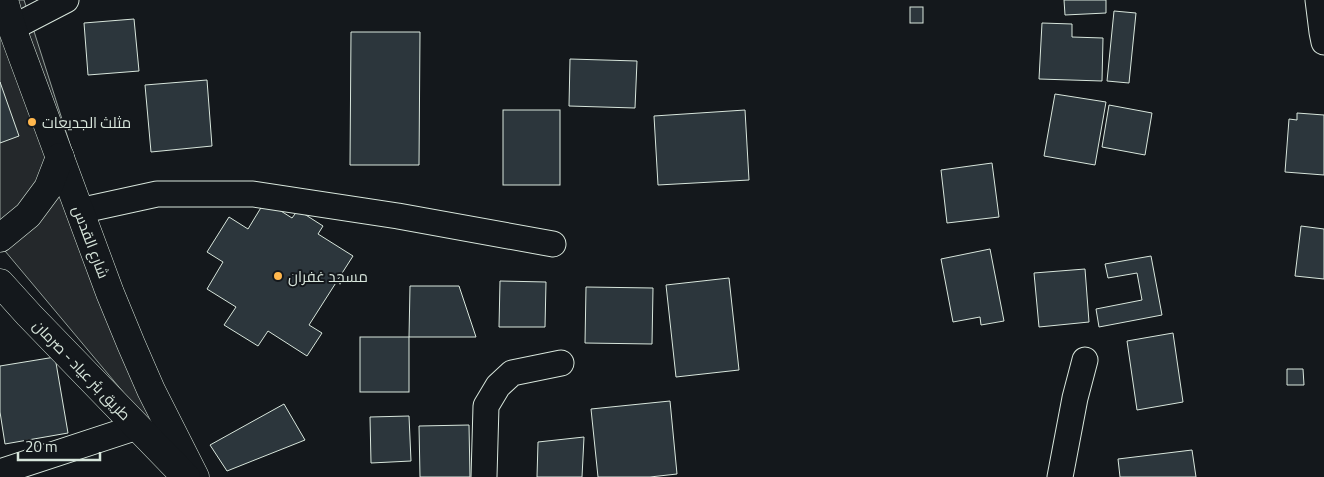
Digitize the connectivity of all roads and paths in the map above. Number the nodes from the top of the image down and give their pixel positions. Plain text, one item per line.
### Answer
1 (4, 0) edge
2 (66, 0) edge
3 (1318, 0) edge
4 (12, 28) junction
5 (1324, 42) edge
6 (60, 157) junction
7 (80, 211) junction
8 (0, 238) edge
9 (553, 244) dead end
10 (0, 283) edge
11 (1085, 360) dead end
12 (561, 363) dead end
13 (137, 427) junction
14 (0, 472) edge
15 (186, 477) edge
16 (195, 477) edge
17 (484, 477) edge
18 (1060, 477) edge

1 - 4 main road, شارع القدس
2 - 4 street
3 - 5 street
4 - 6 main road, شارع القدس
6 - 7 main road, شارع القدس
6 - 8 main road
7 - 9 street
7 - 16 main road, شارع القدس
10 - 13 main road, طريق بئر عياد - صرمان
11 - 18 street
12 - 17 street
13 - 14 street
13 - 15 main road, طريق بئر عياد - صرمان

